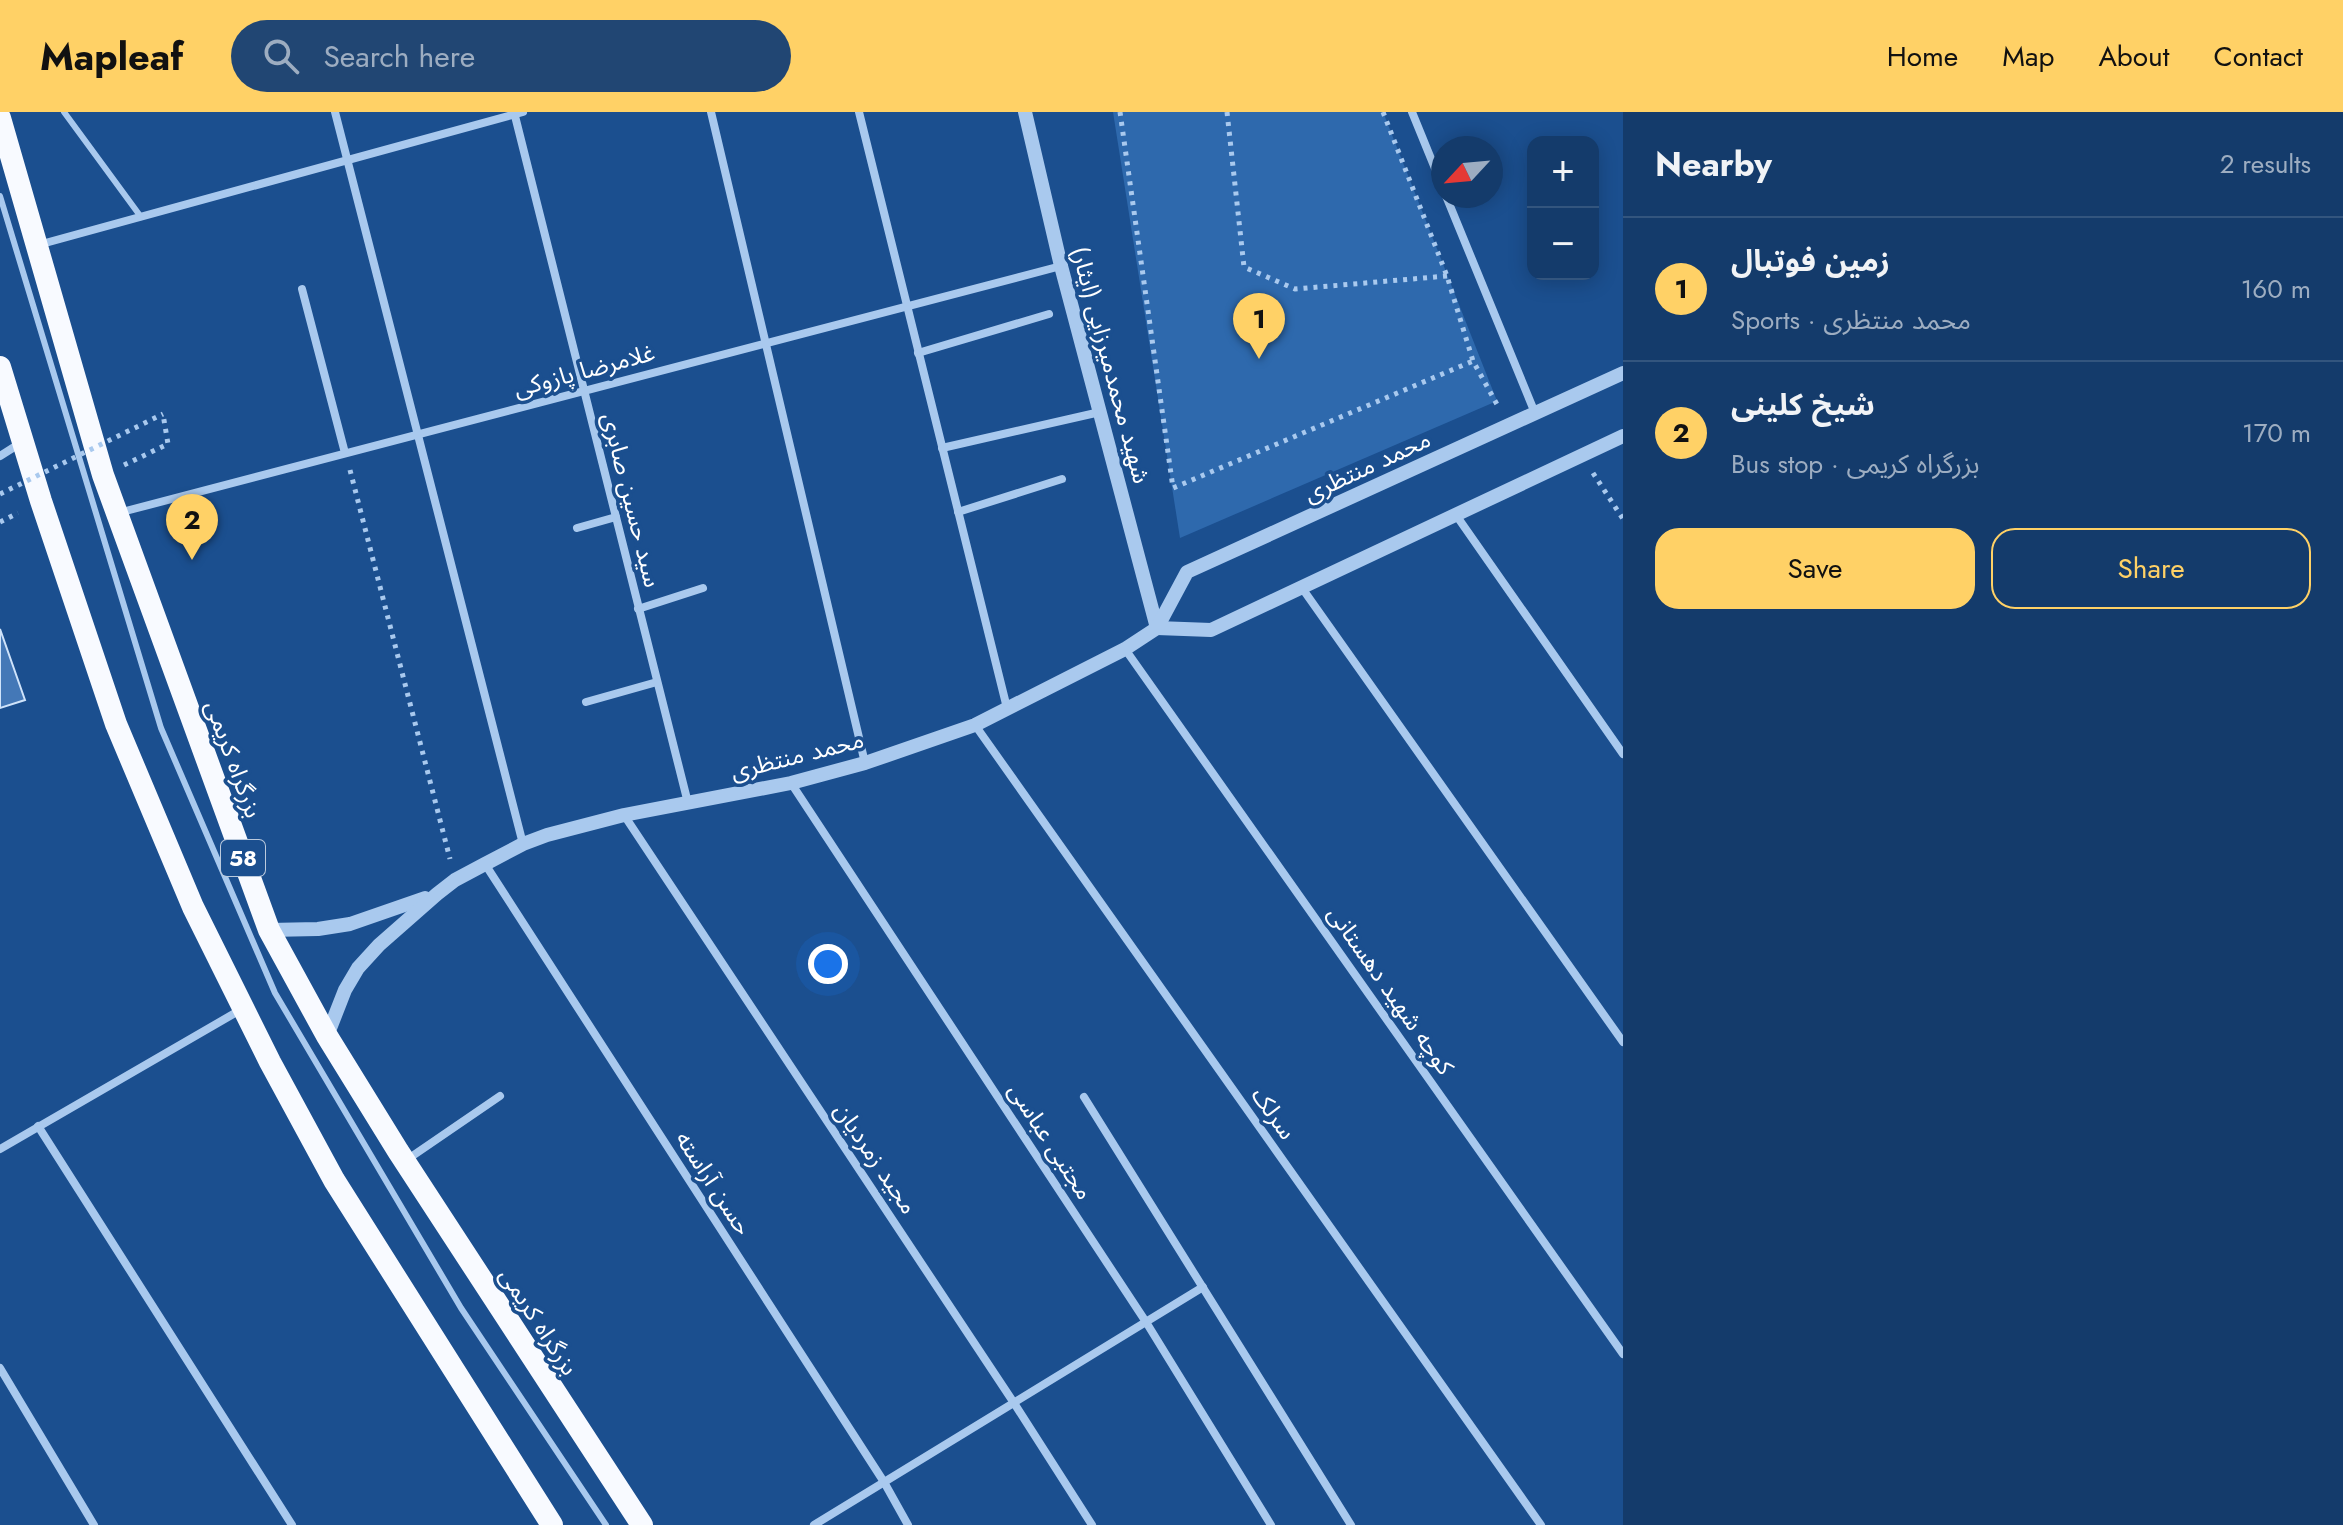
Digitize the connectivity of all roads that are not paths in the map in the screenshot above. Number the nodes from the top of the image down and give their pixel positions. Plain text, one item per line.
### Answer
1 (64, 112) edge
2 (335, 112) edge
3 (711, 112) edge
4 (859, 112) edge
5 (1025, 112) edge
6 (1412, 112) edge
7 (517, 113) edge
8 (0, 118) edge
9 (1431, 159) edge
10 (347, 161) junction
11 (0, 196) edge
12 (1451, 208) edge
13 (141, 217) junction
14 (37, 246) junction
15 (1061, 266) junction
16 (302, 289) dead end
17 (907, 307) junction
18 (1049, 314) dead end
19 (766, 343) junction
20 (918, 353) junction
21 (0, 367) edge
22 (1623, 373) edge
23 (583, 391) junction
24 (1100, 412) junction
25 (1535, 413) junction
26 (418, 435) junction
27 (1623, 436) edge
28 (24, 441) junction
29 (942, 448) junction
30 (345, 453) junction
31 (0, 456) edge
32 (1062, 479) dead end
33 (958, 512) junction
34 (117, 513) junction
35 (1456, 515) junction
36 (616, 517) junction
37 (577, 528) dead end
38 (703, 588) dead end
39 (1302, 588) junction
40 (638, 609) junction
41 (1157, 628) junction
42 (1125, 649) junction
43 (657, 682) junction
44 (586, 702) dead end
45 (1007, 708) junction
46 (975, 725) junction
47 (1623, 754) edge
48 (865, 763) junction
49 (791, 783) junction
50 (688, 803) junction
51 (624, 815) junction
52 (523, 844) junction
53 (485, 864) junction
54 (437, 894) junction
55 (269, 930) junction
56 (243, 1008) junction
57 (327, 1036) junction
58 (1623, 1042) edge
59 (500, 1096) dead end
60 (1084, 1097) dead end
61 (38, 1126) junction
62 (0, 1149) edge
63 (405, 1161) junction
64 (1203, 1287) junction
65 (1146, 1322) junction
66 (1623, 1354) edge
67 (0, 1368) edge
68 (1014, 1403) junction
69 (884, 1482) junction
70 (94, 1525) edge
71 (292, 1525) edge
72 (552, 1525) edge
73 (606, 1525) edge
74 (642, 1525) edge
75 (814, 1525) edge
76 (908, 1525) edge
77 (1092, 1525) edge
78 (1271, 1525) edge
79 (1351, 1525) edge
80 (1541, 1525) edge

1 - 13 lane
2 - 10 street
3 - 19 street
4 - 17 street
5 - 15 street, شهید محمدمیرزایی (ایثار)
6 - 9 street
7 - 10 street
7 - 23 street, سید حسین صابری
8 - 14 highway, بزرگراه کریمی / 58
10 - 13 street
10 - 26 street
11 - 73 lane
12 - 25 street
13 - 14 street
14 - 34 highway, بزرگراه کریمی / 58
15 - 17 street, غلامرضا پازوکی
15 - 24 street, شهید محمدمیرزایی (ایثار)
16 - 30 street
17 - 19 street, غلامرضا پازوکی
17 - 20 street
18 - 20 street
19 - 23 street, غلامرضا پازوکی
19 - 48 street
20 - 29 street
21 - 28 highway
22 - 25 street, محمد منتظری
23 - 26 street, غلامرضا پازوکی
23 - 36 street, سید حسین صابری
24 - 29 street
24 - 41 street, شهید محمدمیرزایی (ایثار)
25 - 41 street, محمد منتظری
26 - 30 street, غلامرضا پازوکی
26 - 52 street
27 - 35 street
28 - 31 street
28 - 56 highway
29 - 33 street
30 - 34 street, غلامرضا پازوکی
32 - 33 street
33 - 45 street
34 - 55 highway, بزرگراه کریمی / 58
35 - 39 street
35 - 47 street
36 - 37 street
36 - 40 street, سید حسین صابری
38 - 40 street
39 - 41 street
39 - 58 street
40 - 43 street, سید حسین صابری
41 - 42 street, محمد منتظری
42 - 45 street, محمد منتظری
42 - 66 street, کوچه شهید دهستانی
43 - 44 street
43 - 50 street, سید حسین صابری
45 - 46 street, محمد منتظری
46 - 48 street, محمد منتظری
46 - 80 street, سرلک
48 - 49 street, محمد منتظری
49 - 50 street, محمد منتظری
49 - 65 street, مجتبی عباسی
50 - 51 street, محمد منتظری
51 - 52 street, محمد منتظری
51 - 68 street, مجید زمردیان
52 - 53 street, محمد منتظری
53 - 54 street, محمد منتظری
53 - 69 street, حسن آراسته
54 - 55 street, محمد منتظری
54 - 57 street, محمد منتظری
55 - 57 highway, بزرگراه کریمی / 58
56 - 61 street
56 - 72 highway
57 - 63 highway, بزرگراه کریمی / 58
59 - 63 street
60 - 64 street
61 - 62 street
61 - 71 street
63 - 74 highway, بزرگراه کریمی / 58
64 - 65 street
64 - 79 street
65 - 68 street
65 - 78 street, مجتبی عباسی
67 - 70 street
68 - 69 street
68 - 77 street, مجید زمردیان
69 - 75 street
69 - 76 street, حسن آراسته

